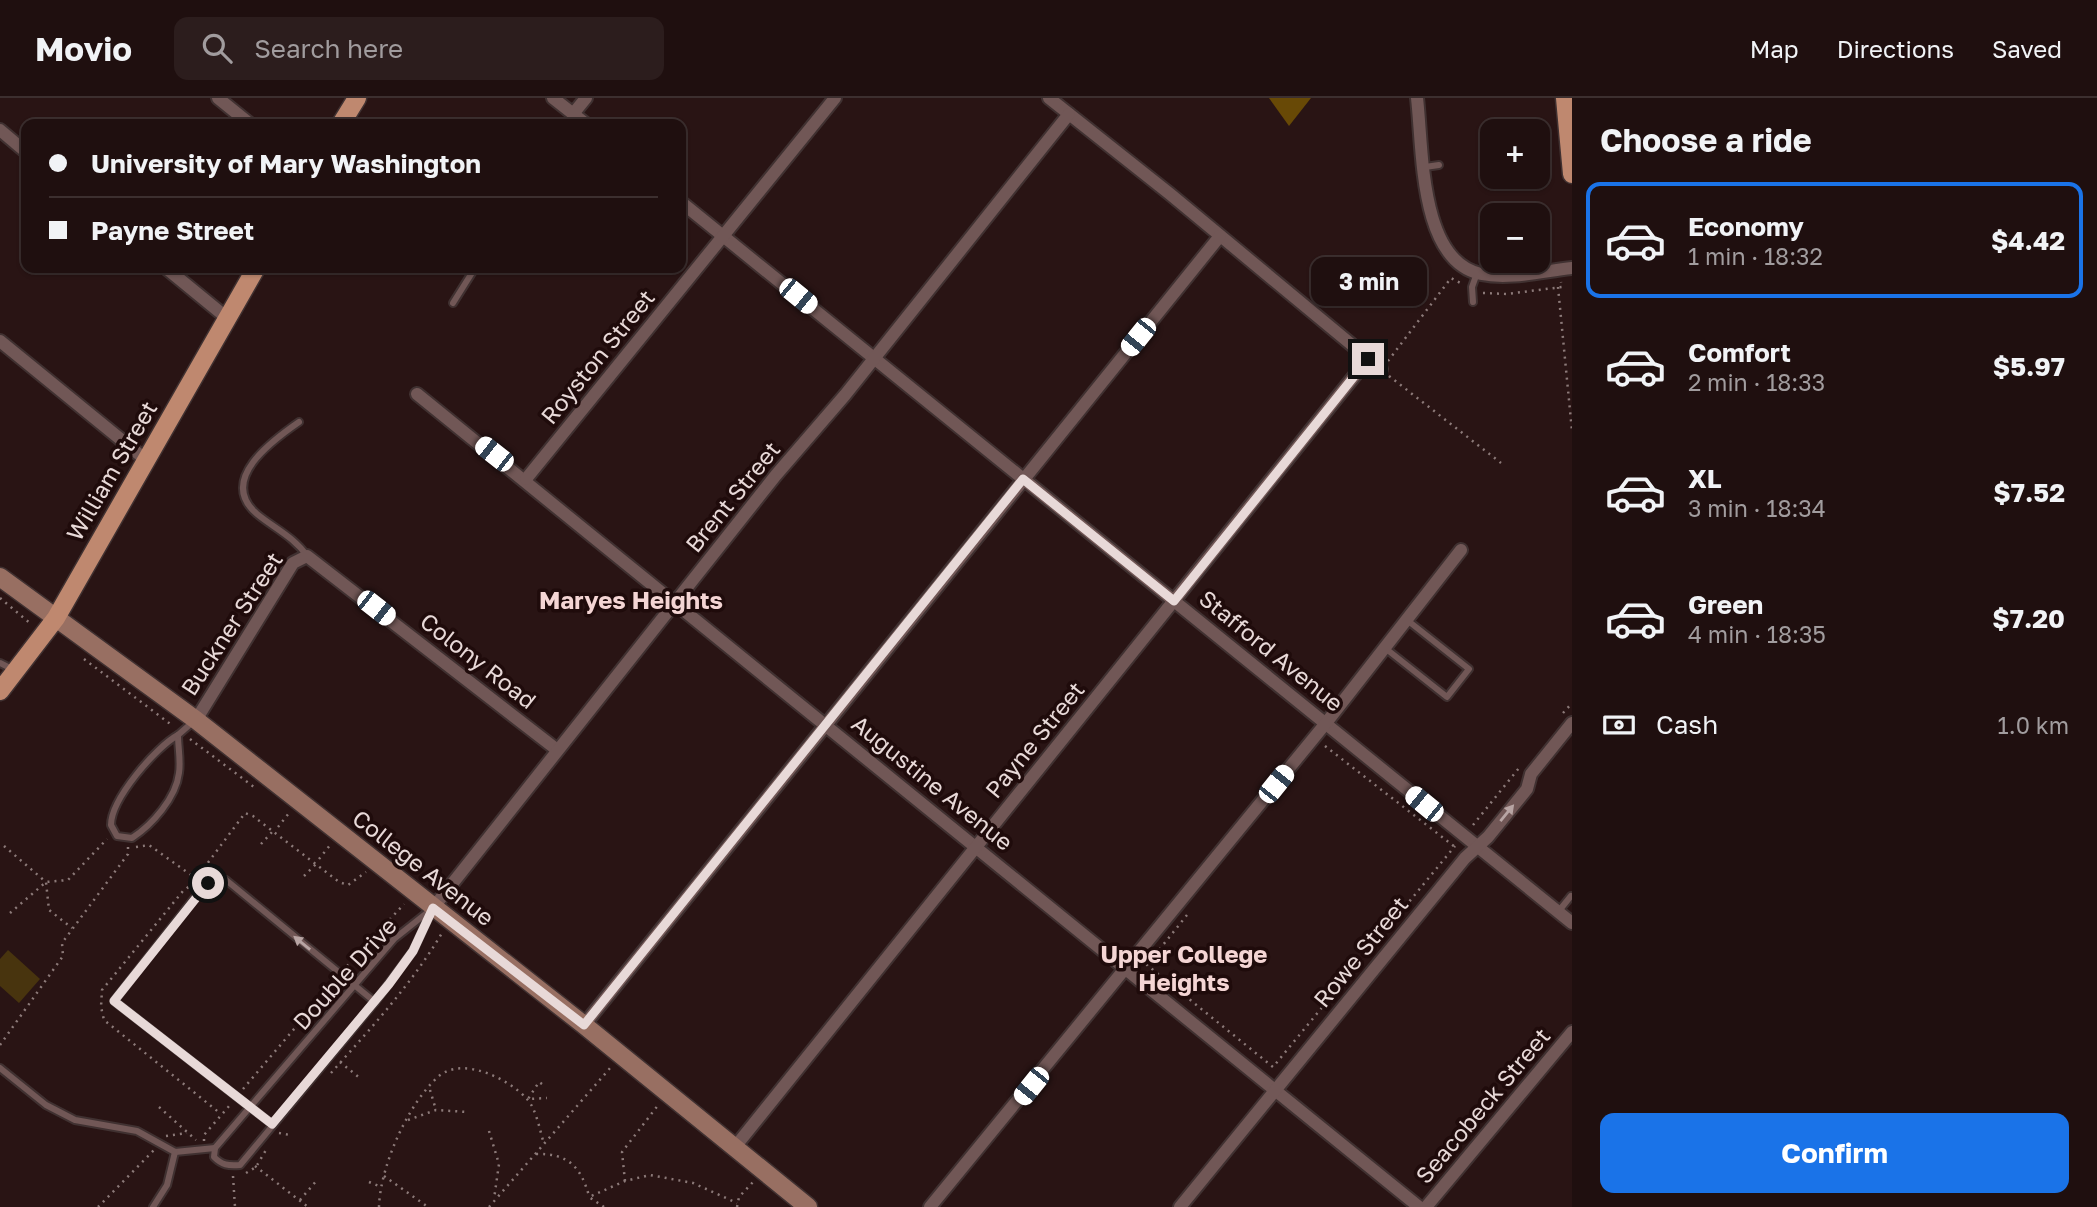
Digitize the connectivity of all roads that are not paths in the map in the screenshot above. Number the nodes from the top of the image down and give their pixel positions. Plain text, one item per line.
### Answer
1 (218, 98) edge
2 (357, 98) edge
3 (553, 98) edge
4 (586, 98) edge
5 (835, 98) edge
6 (1049, 98) edge
7 (1417, 98) edge
8 (1565, 98) edge
9 (1069, 114) junction
10 (244, 119) edge
11 (344, 119) edge
12 (569, 119) edge
13 (0, 130) edge
14 (21, 148) edge
15 (1439, 165) dead end
16 (1425, 167) junction
17 (1572, 174) edge
18 (686, 206) edge
19 (723, 236) junction
20 (1220, 236) junction
21 (1572, 268) edge
22 (172, 273) edge
23 (253, 273) edge
24 (472, 273) edge
25 (1477, 273) junction
26 (1473, 302) dead end
27 (453, 303) dead end
28 (227, 318) junction
29 (0, 341) edge
30 (874, 358) junction
31 (1368, 359) junction
32 (1381, 369) road end
33 (417, 394) dead end
34 (299, 422) dead end
35 (146, 460) junction
36 (526, 479) junction
37 (1023, 479) junction
38 (1461, 550) dead end
39 (307, 556) junction
40 (1, 585) edge
41 (1174, 601) junction
42 (675, 604) junction
43 (1407, 620) junction
44 (51, 625) junction
45 (1385, 648) junction
46 (7, 667) edge
47 (0, 691) edge
48 (196, 720) junction
49 (1326, 723) junction
50 (1572, 723) edge
51 (825, 724) junction
52 (179, 733) junction
53 (556, 749) junction
54 (977, 846) junction
55 (1477, 847) junction
56 (1571, 896) edge
57 (433, 908) junction
58 (1558, 912) junction
59 (1572, 923) edge
60 (1126, 968) junction
61 (356, 986) junction
62 (375, 1002) junction
63 (584, 1025) junction
64 (1572, 1032) edge
65 (0, 1068) edge
66 (1276, 1089) junction
67 (250, 1109) junction
68 (272, 1124) junction
69 (735, 1147) junction
70 (215, 1148) junction
71 (175, 1152) junction
72 (153, 1207) edge
73 (808, 1207) edge
74 (930, 1207) edge
75 (1180, 1207) edge
76 (1419, 1207) edge
77 (1426, 1207) edge

1 - 10 street
2 - 11 main road
3 - 12 street
4 - 12 street
5 - 19 street, Royston Street
6 - 9 street
7 - 16 street
8 - 17 main road
9 - 20 street
9 - 30 street, Brent Street
13 - 14 street
15 - 16 lane
16 - 25 street
18 - 19 street, Stafford Avenue
19 - 30 street, Stafford Avenue
19 - 36 street, Royston Street
20 - 31 street
20 - 37 street
21 - 25 street
22 - 28 street
23 - 28 main road, William Street
24 - 27 lane
25 - 26 lane
28 - 35 main road, William Street
29 - 35 street
30 - 37 street, Stafford Avenue
30 - 42 street, Brent Street
31 - 32 street
31 - 41 street, Payne Street
33 - 36 street, Augustine Avenue
34 - 39 lane
35 - 44 main road, William Street
36 - 42 street, Augustine Avenue
37 - 41 street, Stafford Avenue
37 - 51 street
38 - 43 street
39 - 48 street, Buckner Street
39 - 53 street, Colony Road
40 - 44 street, College Avenue
41 - 49 street, Stafford Avenue
41 - 54 street, Payne Street
42 - 51 street, Augustine Avenue
42 - 53 street, Brent Street
43 - 45 street
43 - 45 lane
44 - 46 main road, William Street
44 - 48 street, College Avenue
45 - 49 street
46 - 47 main road, William Street
48 - 52 lane
48 - 57 street, College Avenue
49 - 55 street, Stafford Avenue
49 - 60 street
55 -> 50 street, Rowe Street
51 - 54 street, Augustine Avenue
51 - 63 street
52 - 52 lane
53 - 57 street, Brent Street
54 - 60 street, Augustine Avenue
54 - 69 street, Payne Street
55 - 58 street, Stafford Avenue
55 - 66 street, Rowe Street
56 - 58 lane
57 - 61 lane, Double Drive
57 - 62 lane, Double Drive
57 - 63 street, College Avenue
58 - 59 street, Stafford Avenue
60 - 66 street, Augustine Avenue
60 - 74 street
61 - 62 lane
61 - 67 lane, Double Drive
61 -> 67 lane
62 - 68 lane, Double Drive
63 - 69 street, College Avenue
64 - 77 street, Seacobeck Street
65 - 71 lane
66 - 75 street, Rowe Street
66 - 76 street, Augustine Avenue
67 - 68 lane
67 - 70 lane, Double Drive
68 - 70 lane, Double Drive
69 - 73 street, College Avenue
70 - 71 lane
71 - 72 lane

